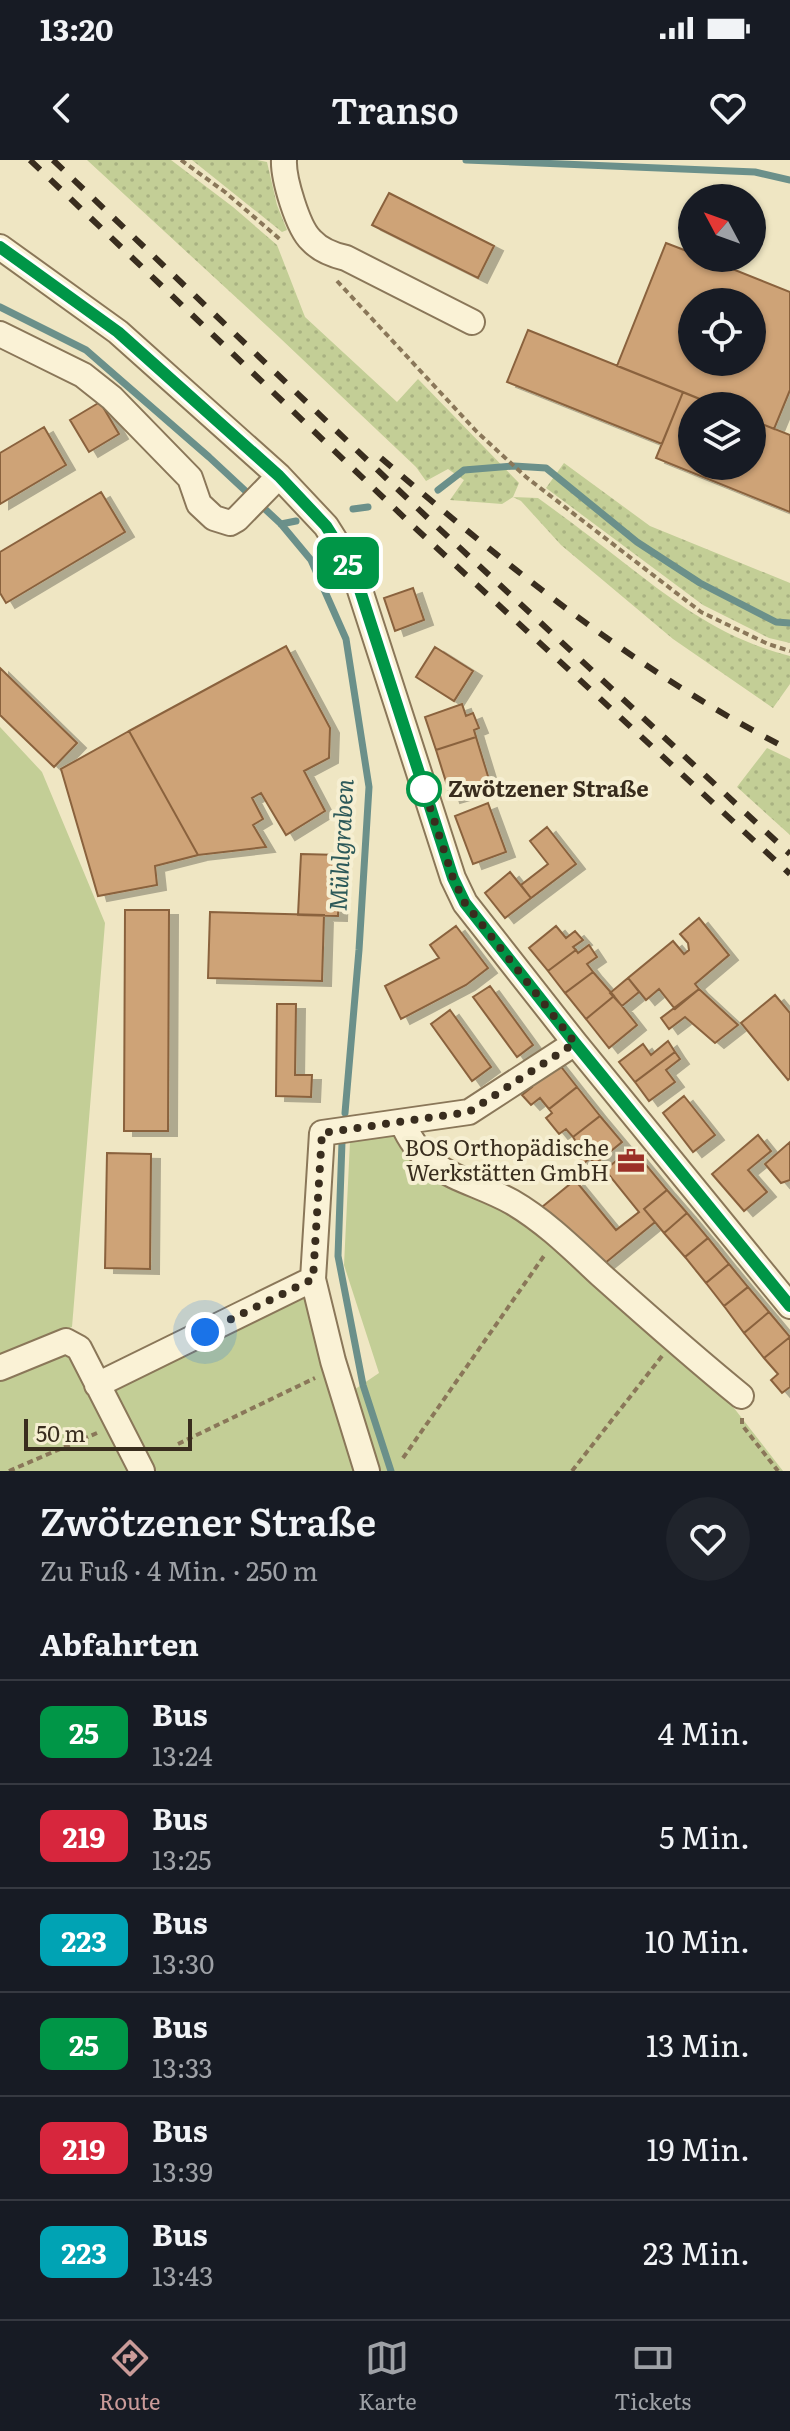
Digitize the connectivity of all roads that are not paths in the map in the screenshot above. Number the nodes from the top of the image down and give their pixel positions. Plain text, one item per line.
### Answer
1 (284, 165) edge
2 (0, 247) edge
3 (472, 322) dead end
4 (0, 334) edge
5 (272, 482) junction
6 (575, 1043) junction
7 (402, 1122) junction
8 (313, 1279) junction
9 (790, 1305) edge
10 (0, 1368) edge
11 (97, 1385) junction
12 (741, 1396) road end
13 (142, 1471) edge
14 (367, 1471) edge

1 - 3 street
2 - 5 street
4 - 5 street
5 - 6 street
6 - 7 street
6 - 9 street
7 - 8 street
7 - 12 street
8 - 11 street
8 - 14 street
10 - 11 street
11 - 13 street

